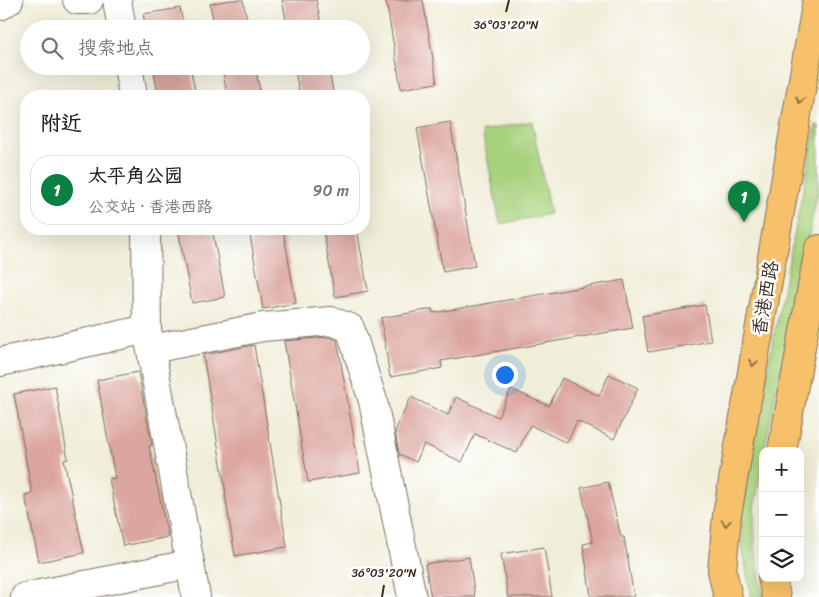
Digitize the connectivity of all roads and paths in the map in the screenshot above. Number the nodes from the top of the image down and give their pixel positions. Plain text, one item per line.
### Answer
1 (9, 0) edge
2 (77, 0) edge
3 (88, 0) edge
4 (117, 0) edge
5 (817, 0) edge
6 (0, 6) edge
7 (120, 20) edge
8 (130, 75) edge
9 (132, 90) edge
10 (146, 235) edge
11 (819, 250) edge
12 (812, 332) edge
13 (149, 339) junction
14 (0, 362) edge
15 (783, 447) edge
16 (190, 564) junction
17 (773, 582) edge
18 (25, 597) edge
19 (196, 597) edge
20 (412, 597) edge
21 (728, 597) edge
22 (776, 597) edge

1 - 6 street
2 - 3 street
4 - 7 street
5 -> 21 main road, 香港西路
8 - 9 street
10 - 13 street
11 - 12 main road
12 - 15 main road
13 - 14 street
13 - 16 street
13 - 20 street
16 - 18 street
16 - 19 street
17 - 22 main road

